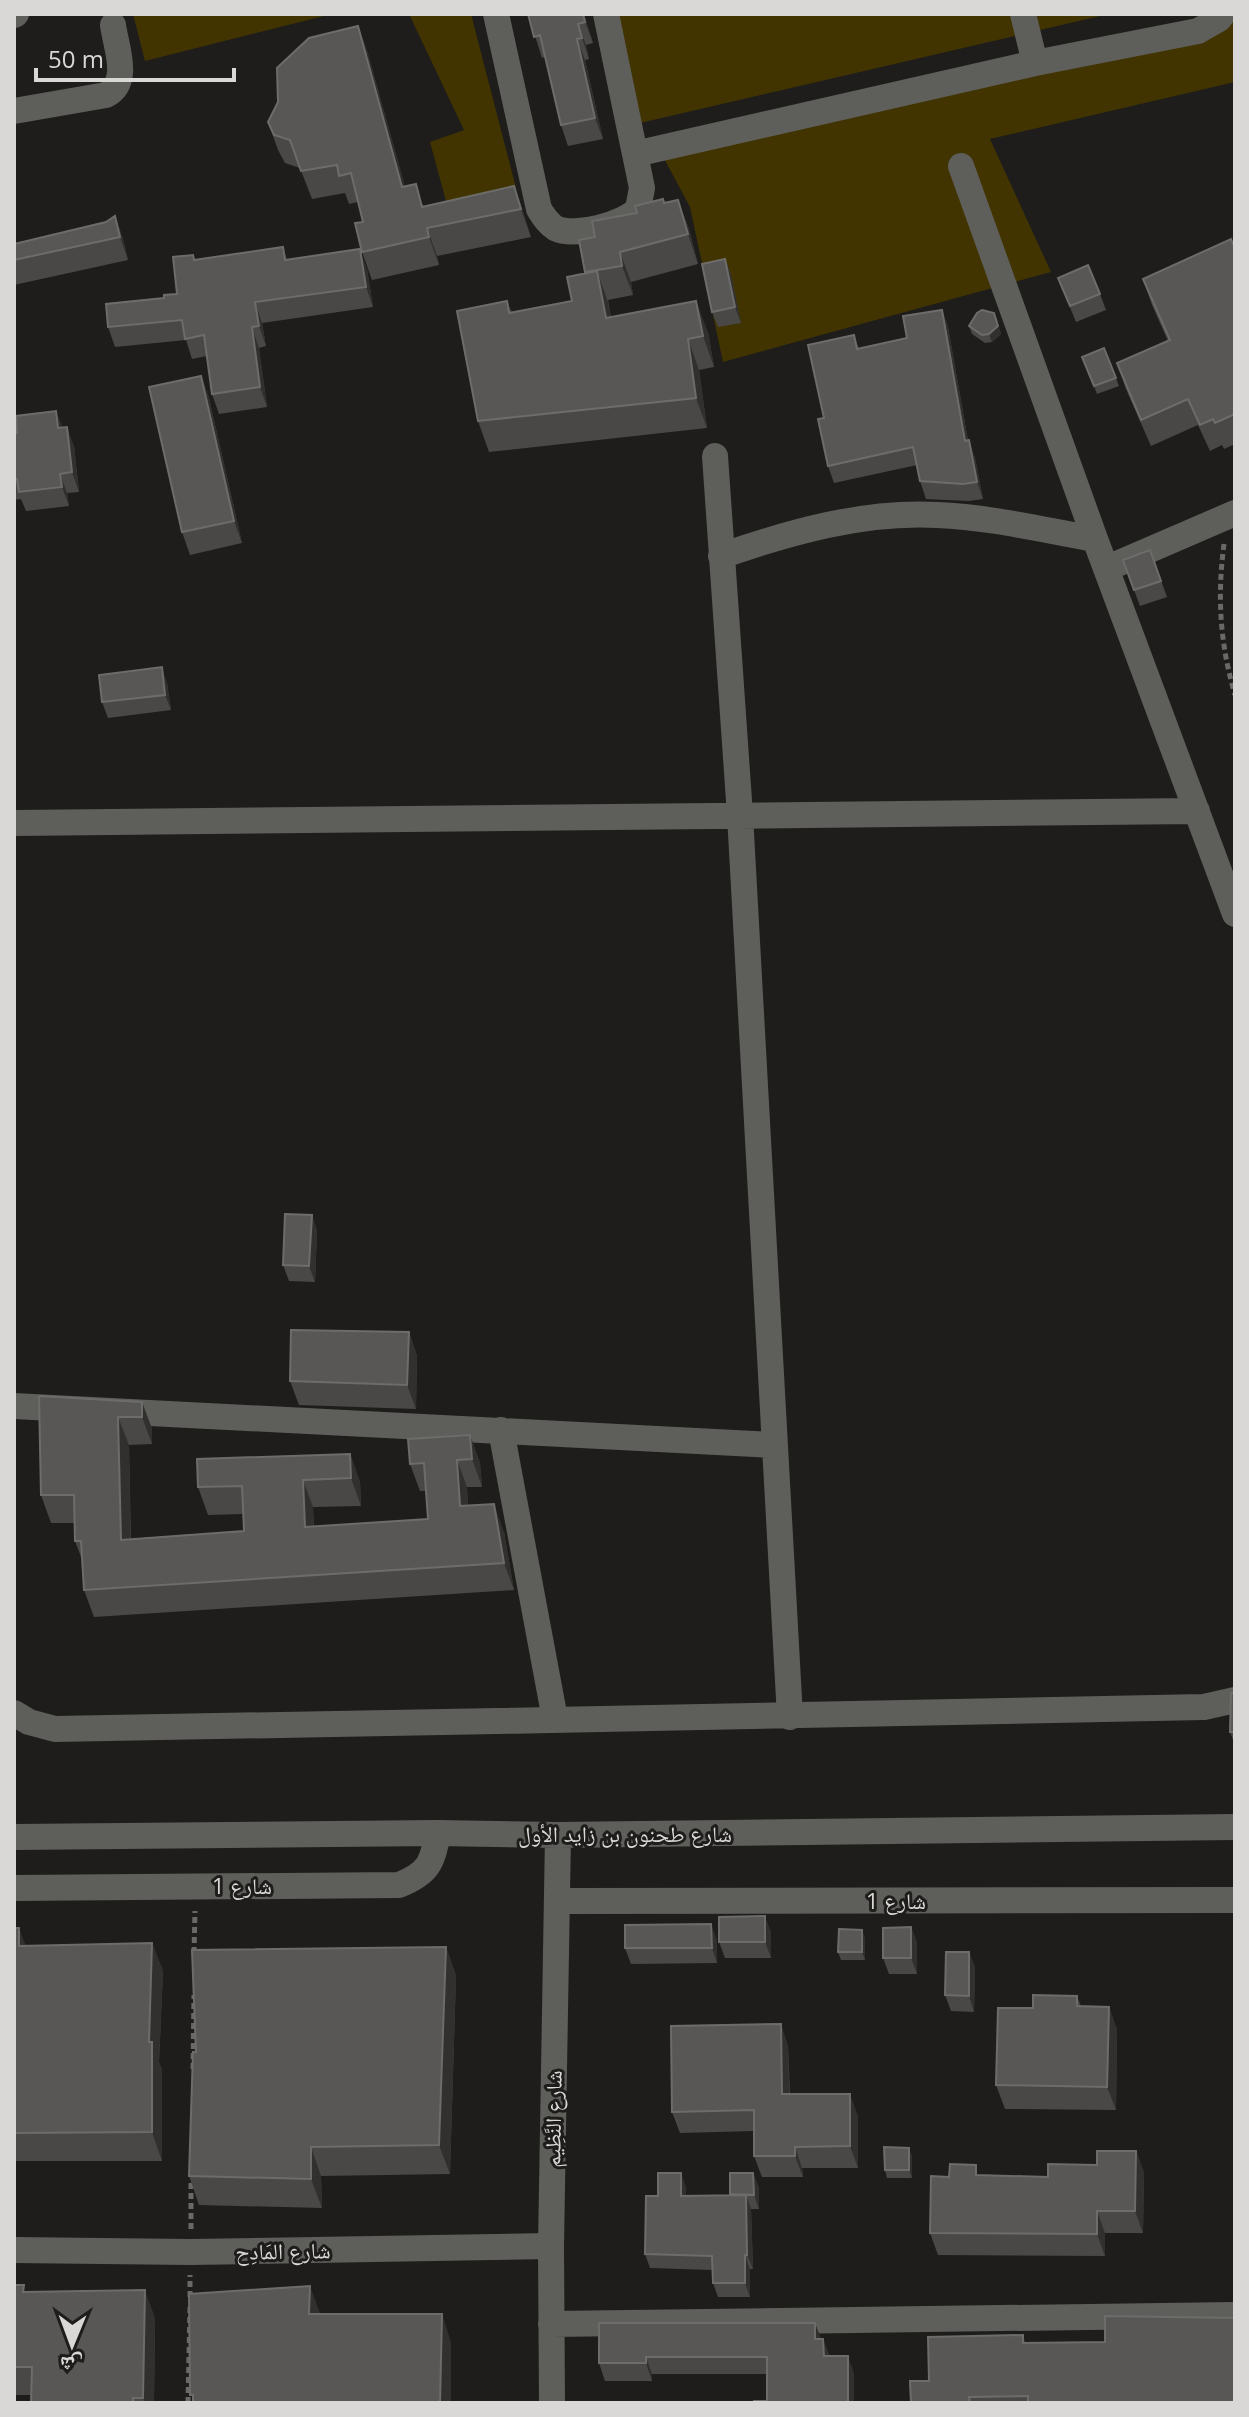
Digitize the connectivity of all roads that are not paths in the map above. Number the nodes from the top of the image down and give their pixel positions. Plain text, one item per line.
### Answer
1 (496, 14) edge
2 (606, 14) edge
3 (1023, 14) edge
4 (1223, 14) edge
5 (113, 25) dead end
6 (1035, 63) junction
7 (14, 111) edge
8 (635, 154) junction
9 (961, 166) dead end
10 (715, 456) dead end
11 (1232, 514) edge
12 (1095, 539) junction
13 (721, 556) junction
14 (1106, 569) junction
15 (1197, 811) junction
16 (740, 815) junction
17 (14, 823) edge
18 (1235, 914) edge
19 (14, 1406) edge
20 (501, 1430) junction
21 (774, 1445) junction
22 (1235, 1700) edge
23 (14, 1713) edge
24 (790, 1717) junction
25 (555, 1719) junction
26 (1235, 1827) edge
27 (438, 1833) junction
28 (558, 1835) junction
29 (14, 1837) edge
30 (14, 1888) edge
31 (1235, 1900) edge
32 (557, 1901) junction
33 (551, 2246) junction
34 (14, 2250) edge
35 (1235, 2315) edge
36 (551, 2324) junction
37 (552, 2403) edge

1 - 8 street
2 - 8 street
3 - 6 street
4 - 6 street
5 - 7 street
6 - 8 street
9 - 12 street
10 - 13 street
11 - 14 street
12 - 13 street
12 - 14 street
13 - 16 street
14 - 15 street
15 - 16 street
15 - 18 street
16 - 17 street
16 - 21 street
19 - 20 street
20 - 21 street
20 - 25 street
21 - 24 street
22 - 24 street
23 - 25 street
24 - 25 street
26 - 28 street, شارع طحنون بن زايد الأول
27 - 28 street, شارع طحنون بن زايد الأول
27 - 29 street, شارع طحنون بن زايد الأول
27 - 30 street, شارع 1
28 - 32 street, شارع النَّظِيم
31 - 32 street, شارع 1
32 - 33 street, شارع النَّظِيم
33 - 34 street, شارع المَادِح
33 - 36 street, شارع النَّظِيم
35 - 36 street
36 - 37 street, شارع النَّظِيم

